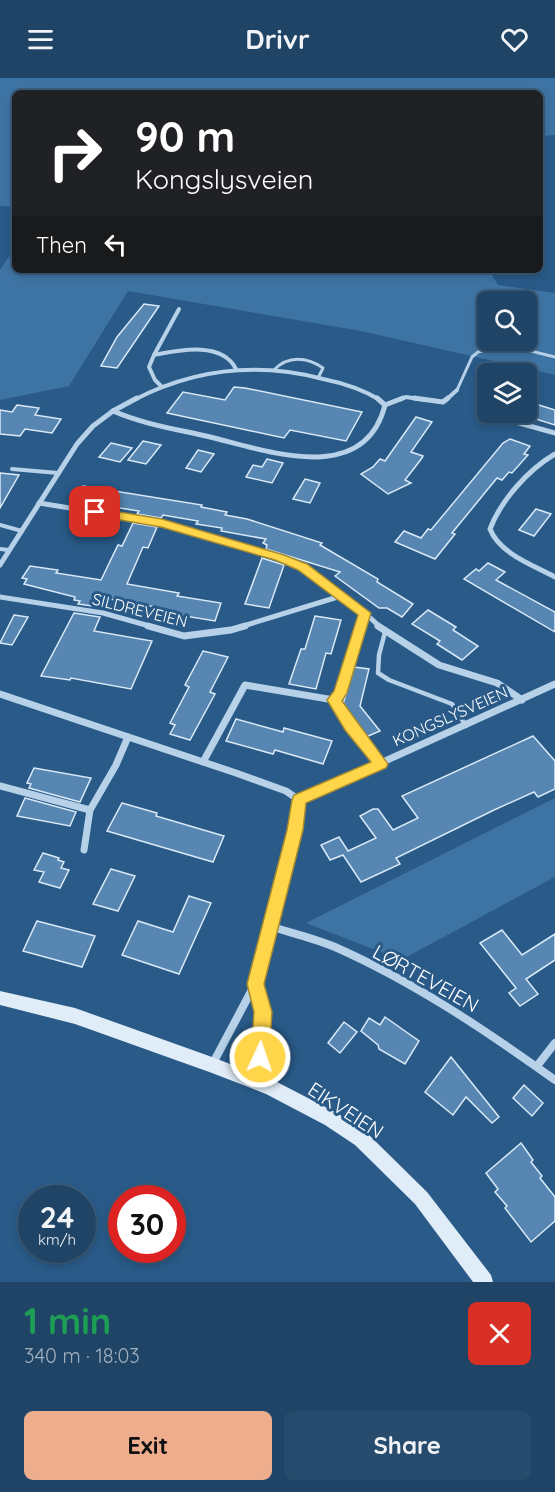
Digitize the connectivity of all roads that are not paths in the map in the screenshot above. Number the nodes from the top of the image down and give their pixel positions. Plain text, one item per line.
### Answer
1 (179, 309) dead end
2 (153, 355) junction
3 (555, 357) edge
4 (236, 369) junction
5 (274, 370) junction
6 (318, 378) junction
7 (161, 386) junction
8 (457, 390) joint
9 (385, 405) junction
10 (113, 411) junction
11 (519, 423) edge
12 (555, 433) edge
13 (555, 454) edge
14 (12, 469) dead end
15 (58, 473) junction
16 (39, 503) junction
17 (0, 525) edge
18 (22, 531) junction
19 (0, 549) edge
20 (9, 550) junction
21 (0, 565) edge
22 (555, 577) edge
23 (341, 596) junction
24 (0, 597) edge
25 (365, 613) junction
26 (385, 632) junction
27 (555, 684) edge
28 (0, 694) edge
29 (334, 700) junction
30 (522, 700) junction
31 (466, 726) junction
32 (128, 737) junction
33 (203, 762) junction
34 (381, 764) junction
35 (0, 786) edge
36 (299, 800) junction
37 (90, 810) junction
38 (84, 850) dead end
39 (269, 926) junction
40 (255, 984) junction
41 (0, 998) edge
42 (555, 1043) edge
43 (212, 1065) junction
44 (537, 1066) junction
45 (555, 1080) edge
46 (255, 1082) junction
47 (478, 1279) edge

1 - 2 street
2 - 4 street
2 - 7 street
3 - 8 lane
4 - 5 street
4 - 7 street
5 - 6 street
5 - 6 lane
6 - 9 street
7 - 10 street
8 - 9 street
9 - 10 street
10 - 15 street
11 - 12 street
13 - 22 street
14 - 15 lane
15 - 16 street
16 - 18 street
16 - 23 street
17 - 18 lane
18 - 20 street
19 - 20 lane
20 - 21 street
23 - 24 street, SILDREVEIEN
23 - 25 street
25 - 26 street
25 - 29 street
26 - 30 street
26 - 31 lane
27 - 30 street, KONGSLYSVEIEN
28 - 32 street
29 - 33 street
29 - 34 street
30 - 31 street, KONGSLYSVEIEN
31 - 34 street, KONGSLYSVEIEN
32 - 33 street
32 - 37 street
33 - 36 street
34 - 36 street, KONGSLYSVEIEN
35 - 37 street
36 - 39 street
37 - 38 street
39 - 40 street
39 - 44 street, LØRTEVEIEN
40 - 43 street
40 - 46 street
41 - 43 main road, EIKVEIEN
42 - 44 street
43 - 46 main road, EIKVEIEN
44 - 45 street, LØRTEVEIEN
46 - 47 main road, EIKVEIEN

